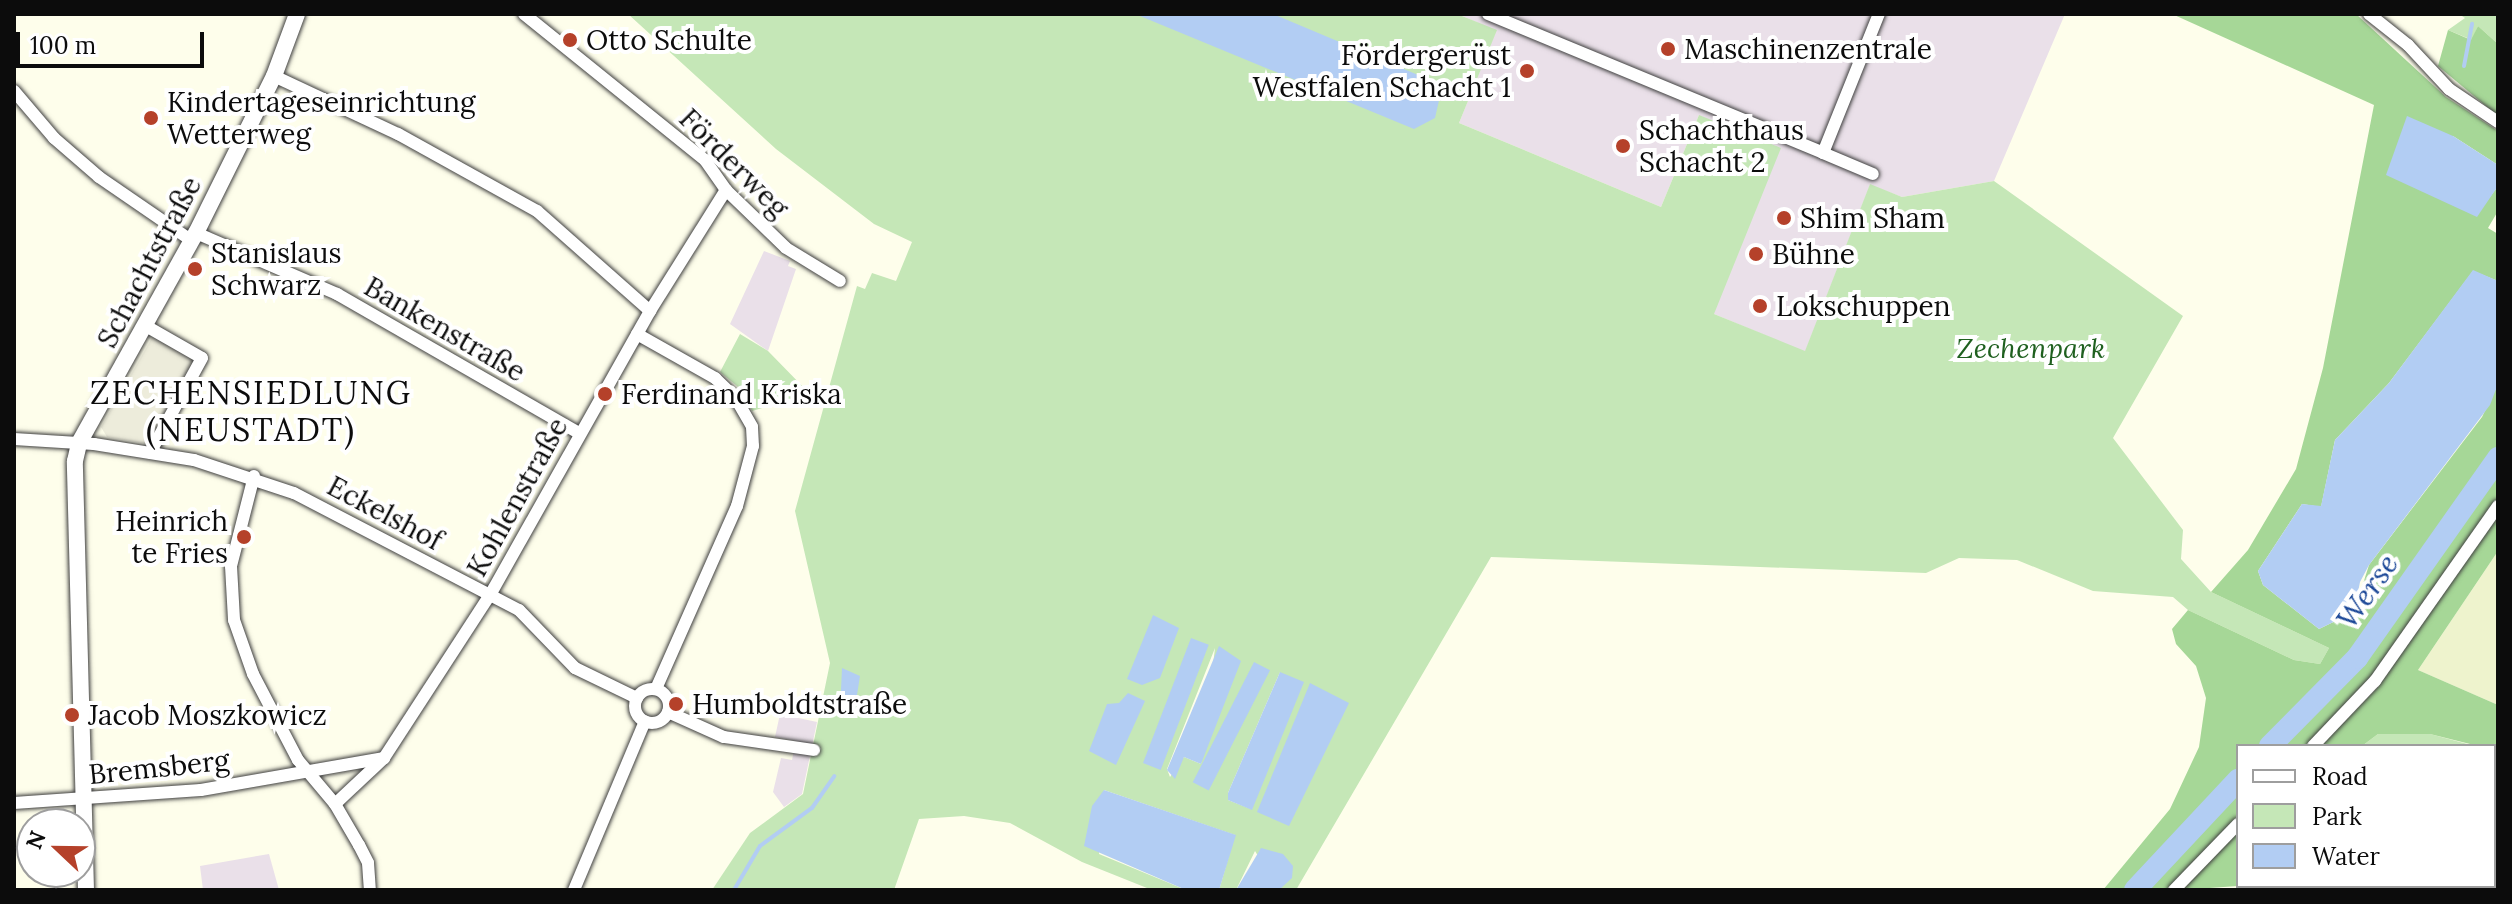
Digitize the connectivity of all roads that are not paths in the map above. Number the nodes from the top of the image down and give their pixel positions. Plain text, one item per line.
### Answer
1 (297, 14) edge
2 (524, 14) edge
3 (1488, 14) edge
4 (1879, 14) edge
5 (2369, 14) edge
6 (274, 76) junction
7 (14, 91) edge
8 (2498, 122) edge
9 (1823, 153) junction
10 (1873, 174) dead end
11 (726, 190) junction
12 (194, 237) junction
13 (840, 281) dead end
14 (650, 311) junction
15 (146, 326) junction
16 (637, 334) junction
17 (579, 433) junction
18 (14, 439) edge
19 (79, 443) junction
20 (150, 453) junction
21 (254, 476) junction
22 (2498, 506) edge
23 (490, 595) junction
24 (656, 689) junction
25 (637, 698) junction
26 (668, 712) junction
27 (645, 721) junction
28 (2315, 744) edge
29 (814, 750) dead end
30 (384, 758) junction
31 (308, 771) junction
32 (83, 799) junction
33 (14, 803) edge
34 (335, 804) junction
35 (2236, 826) edge
36 (86, 890) edge
37 (370, 890) edge
38 (574, 890) edge
39 (2174, 890) edge

1 - 6 street, Schachtstraße
2 - 11 street, Förderweg
3 - 9 street
4 - 9 street
5 - 8 street
6 - 12 street, Schachtstraße
6 - 14 street
7 - 12 street, Bankenstraße
9 - 10 street
11 - 13 street, Förderweg
11 - 14 street, Kohlenstraße
12 - 15 street, Schachtstraße
12 - 17 street, Bankenstraße
14 - 16 street, Kohlenstraße
15 - 19 street, Schachtstraße
15 - 20 street
16 - 17 street, Kohlenstraße
16 - 24 street
17 - 23 street, Kohlenstraße
18 - 19 street, Eckelshof
19 - 20 street, Eckelshof
19 - 32 street
20 - 21 street, Eckelshof
21 - 23 street, Eckelshof
21 - 31 street
22 - 28 street
23 - 25 street, Eckelshof
23 - 30 street, Kohlenstraße
24 - 25 street
24 - 26 street
25 - 27 street
26 - 27 street
26 - 29 street
27 - 38 street
30 - 31 street
30 - 34 street, Kohlenstraße
31 - 32 street, Bremsberg
31 - 34 street
32 - 33 street, Bremsberg
32 - 36 street
34 - 37 street
35 - 39 street

